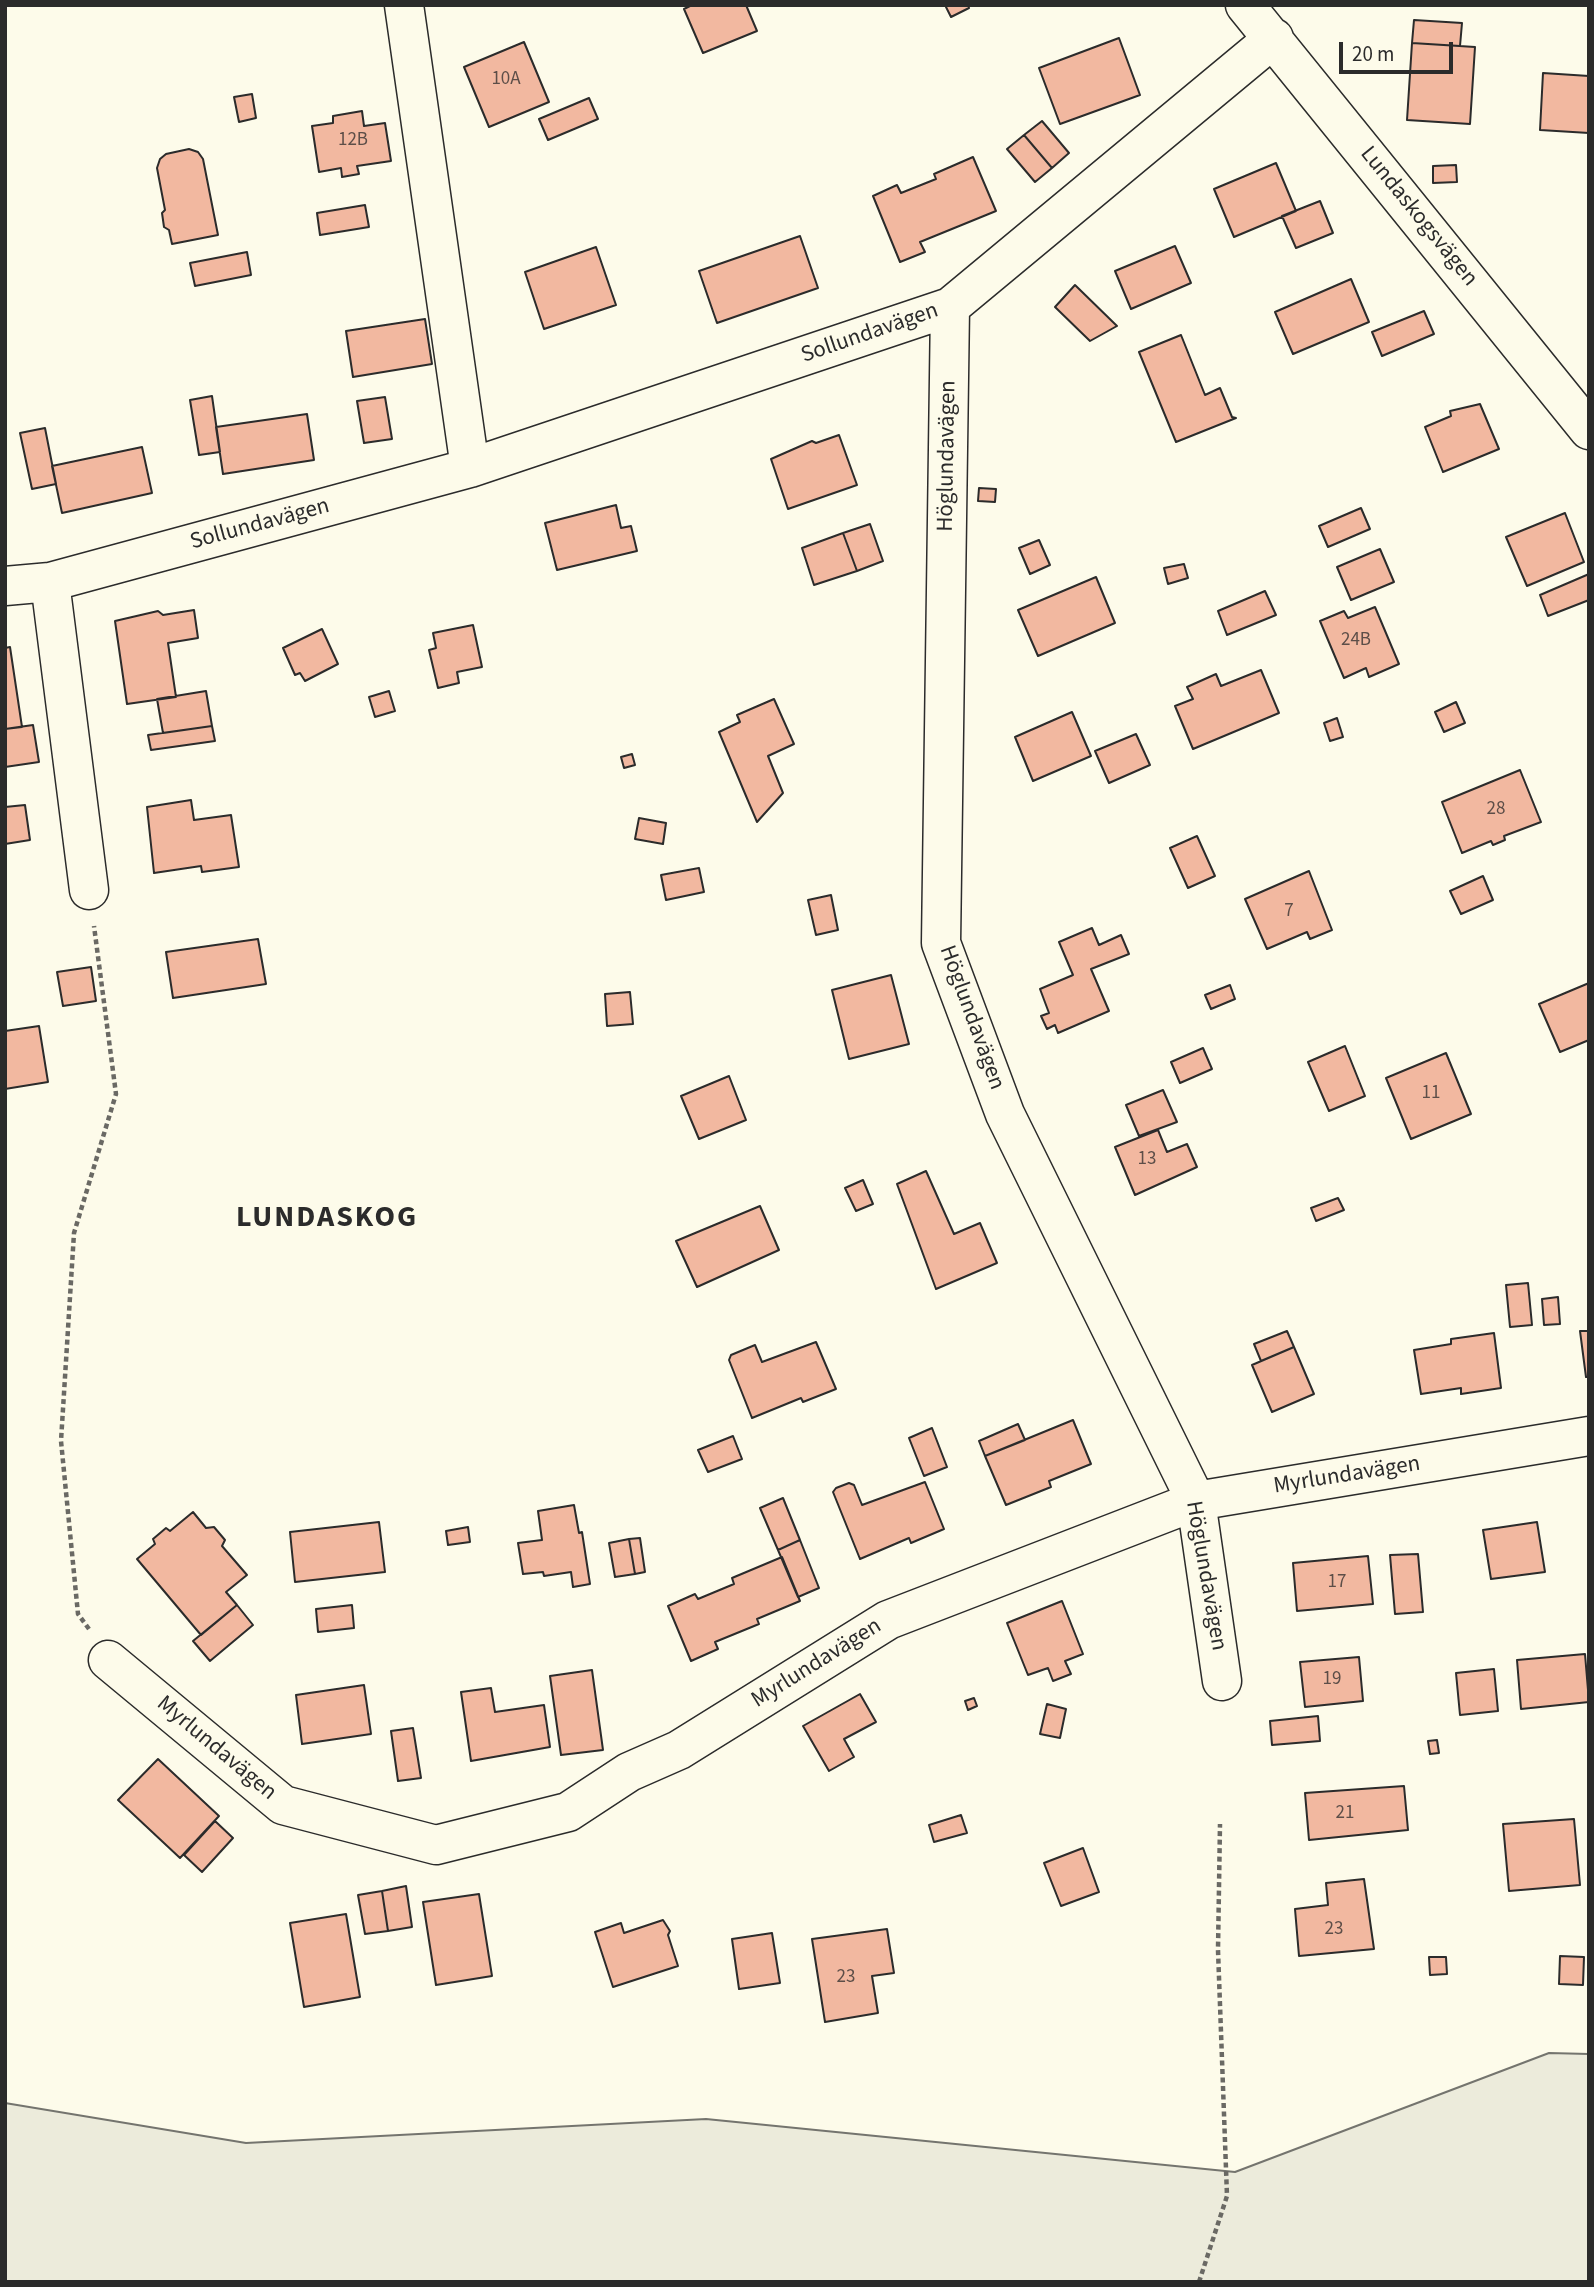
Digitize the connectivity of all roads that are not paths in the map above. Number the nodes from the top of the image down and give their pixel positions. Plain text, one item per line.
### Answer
1 (404, 5) edge
2 (1245, 5) edge
3 (1274, 38) junction
4 (950, 307) junction
5 (1589, 430) edge
6 (470, 468) junction
7 (50, 582) junction
8 (5, 586) edge
9 (89, 890) road end
10 (1589, 1436) edge
11 (1196, 1501) junction
12 (108, 1660) road end
13 (1223, 1681) dead end

1 - 6 street
2 - 3 street, Lundaskogsvägen
3 - 4 street, Sollundavägen
3 - 5 street, Lundaskogsvägen
4 - 6 street, Sollundavägen
4 - 11 street, Höglundavägen
6 - 7 street, Sollundavägen
7 - 8 street, Sollundavägen
7 - 9 street
10 - 11 street, Myrlundavägen
11 - 12 street, Myrlundavägen
11 - 13 street, Höglundavägen

